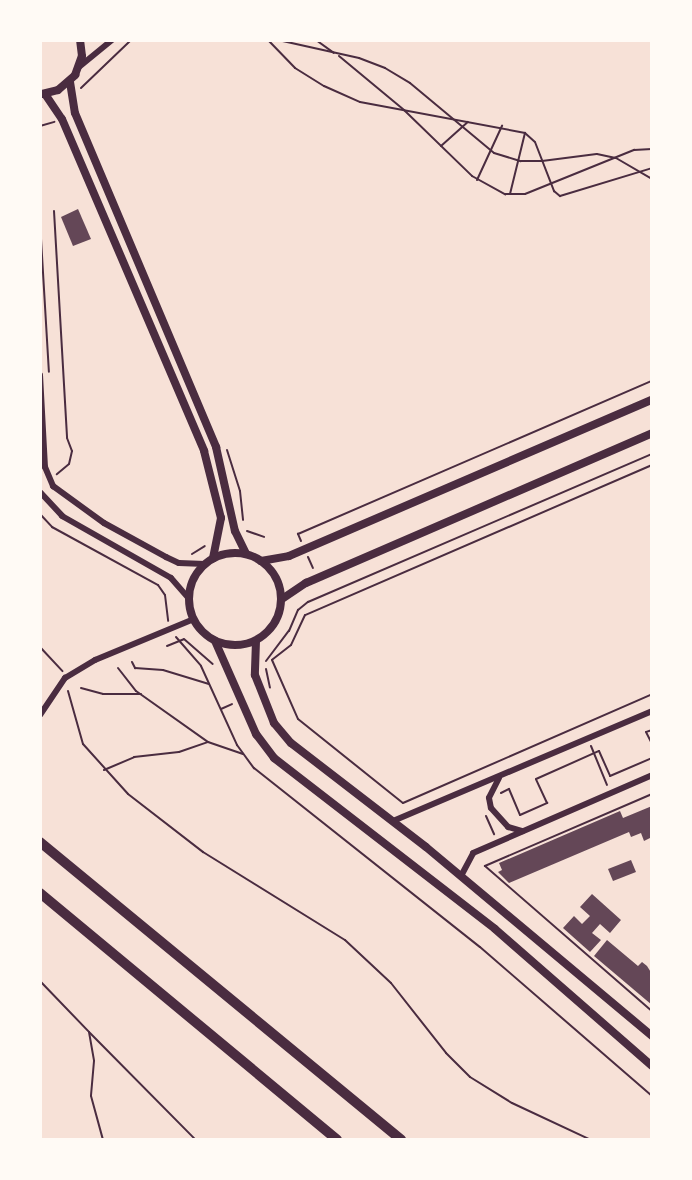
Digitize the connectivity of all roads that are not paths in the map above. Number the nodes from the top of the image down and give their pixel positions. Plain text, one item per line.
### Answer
1 (80, 40) edge
2 (112, 40) edge
3 (80, 67) junction
4 (70, 82) junction
5 (43, 94) edge
6 (40, 375) edge
7 (651, 400) edge
8 (651, 433) edge
9 (40, 492) edge
10 (246, 554) junction
11 (213, 558) junction
12 (261, 561) junction
13 (205, 564) junction
14 (189, 599) junction
15 (282, 599) junction
16 (194, 619) junction
17 (215, 641) junction
18 (256, 641) junction
19 (651, 711) edge
20 (40, 715) edge
21 (651, 775) edge
22 (499, 777) junction
23 (393, 821) junction
24 (522, 831) junction
25 (40, 842) edge
26 (461, 876) junction
27 (40, 893) edge
28 (651, 1036) edge
29 (651, 1066) edge
30 (337, 1140) edge
31 (401, 1140) edge

1 - 3 street
2 - 3 street
3 - 4 street
4 - 5 street
4 - 10 street
5 - 11 street
6 - 13 street
7 - 12 street
8 - 15 street
9 - 14 street
10 - 11 street
10 - 12 street
11 - 13 street
12 - 15 street
13 - 14 street
14 - 16 street
15 - 18 street
16 - 17 street
16 - 20 street
17 - 18 street
17 - 29 street
18 - 23 street
19 - 22 street
21 - 24 street
22 - 23 street
22 - 24 street
23 - 26 street
24 - 26 street
25 - 31 highway
26 - 28 street
27 - 30 highway

